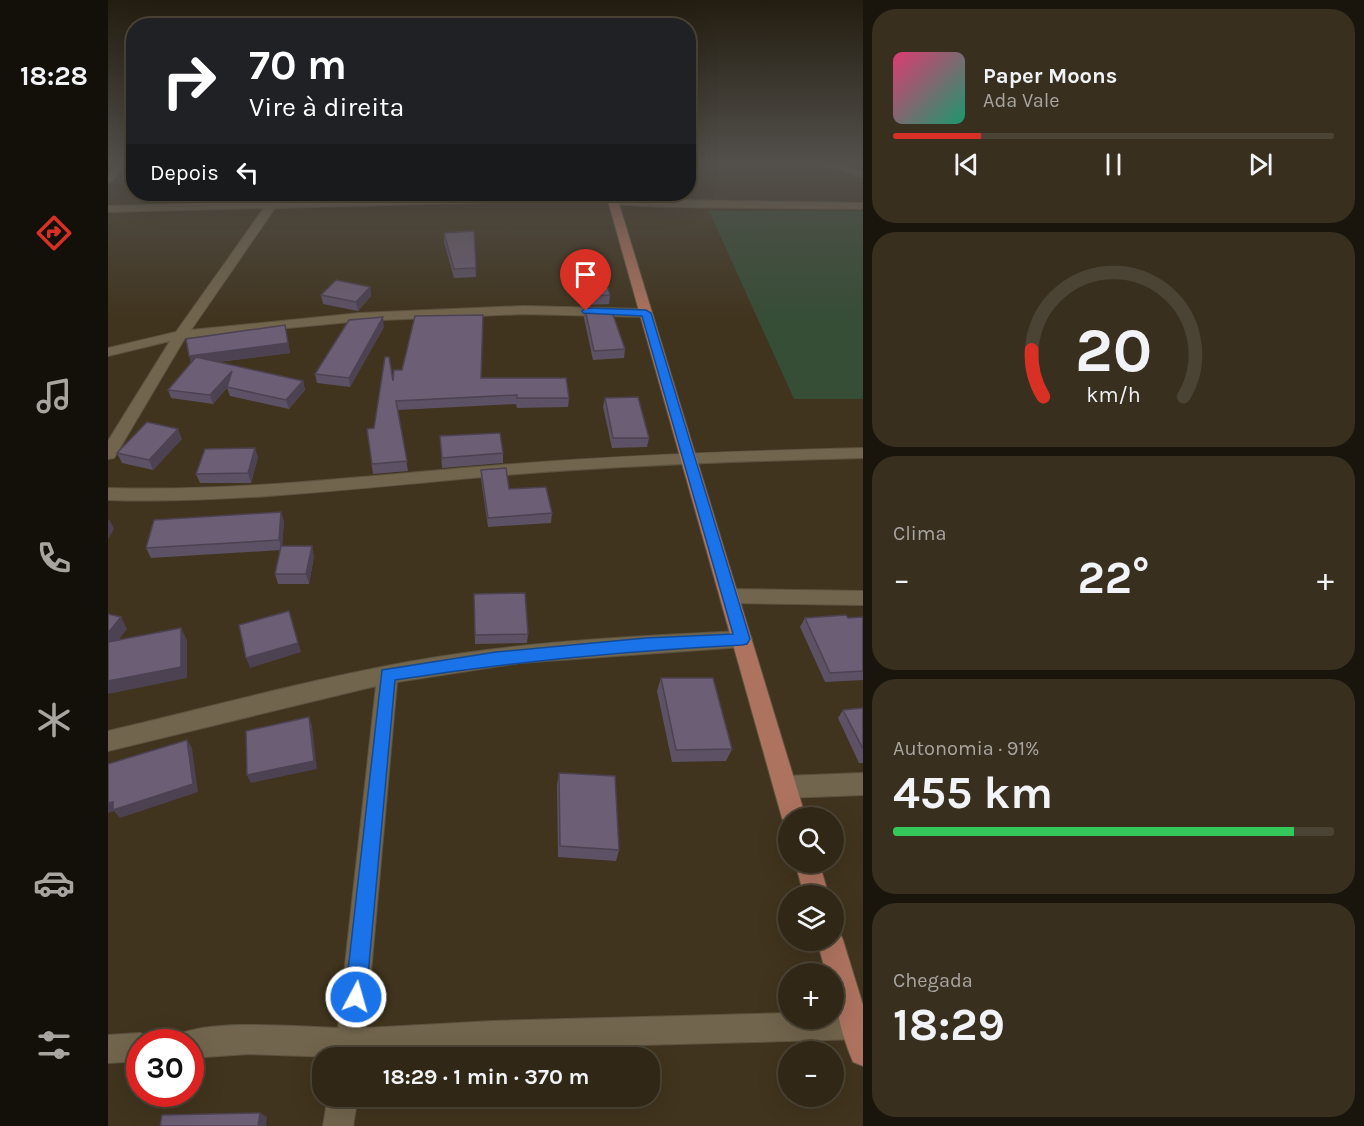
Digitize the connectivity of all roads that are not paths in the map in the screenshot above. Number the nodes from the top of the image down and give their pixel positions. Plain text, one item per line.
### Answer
1 (265, 215) edge
2 (617, 215) edge
3 (646, 313) junction
4 (181, 335) junction
5 (108, 352) edge
6 (863, 453) edge
7 (108, 454) edge
8 (689, 458) junction
9 (108, 494) edge
10 (729, 596) junction
11 (863, 598) edge
12 (742, 639) junction
13 (387, 675) junction
14 (108, 741) edge
15 (863, 784) edge
16 (785, 787) junction
17 (791, 807) edge
18 (834, 951) edge
19 (860, 1034) edge
20 (204, 1043) edge
21 (320, 1047) edge
22 (350, 1047) edge
23 (379, 1047) edge
24 (126, 1048) edge
25 (108, 1049) edge
26 (341, 1107) edge
27 (338, 1126) edge

1 - 4 street
2 - 3 main road
3 - 4 street
3 - 8 main road
4 - 5 street
4 - 7 street
6 - 8 street
8 - 9 street
8 - 10 main road
10 - 11 street
10 - 12 main road
12 - 13 street
12 - 16 main road
13 - 14 street
13 - 22 street
15 - 16 street
16 - 17 main road
18 - 19 main road
19 - 23 street
20 - 21 street
24 - 25 street
26 - 27 street

